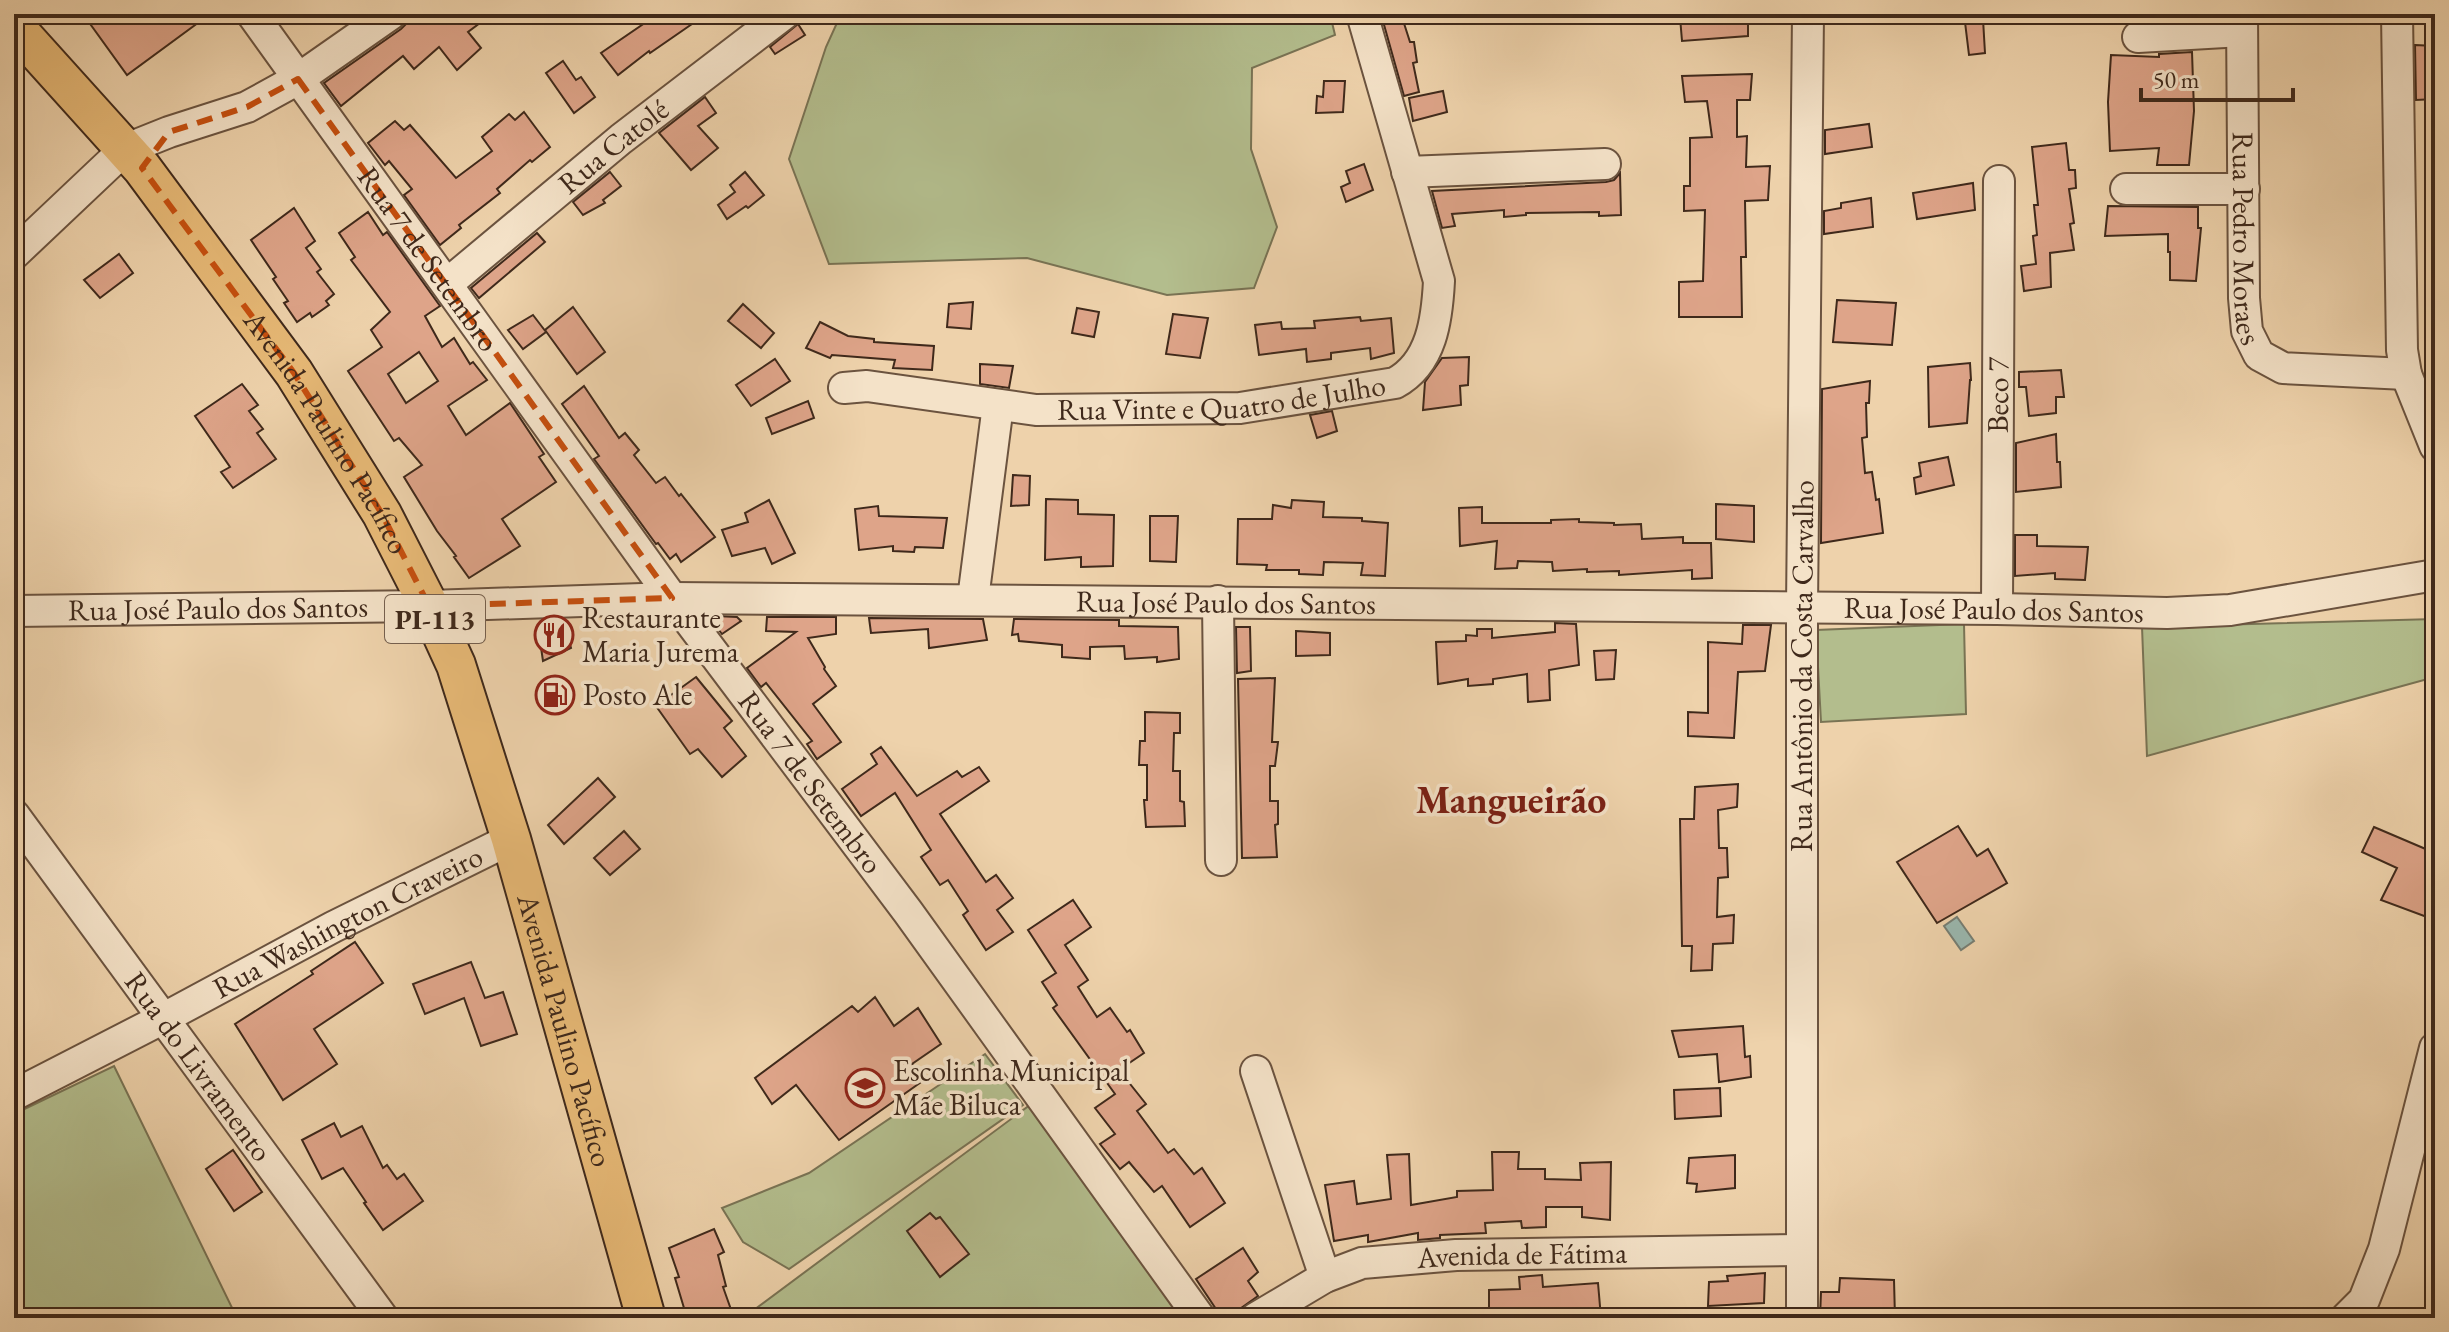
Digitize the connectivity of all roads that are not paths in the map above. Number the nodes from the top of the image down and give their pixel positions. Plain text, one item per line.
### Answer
1 (252, 14) edge
2 (391, 14) edge
3 (784, 14) edge
4 (1362, 14) edge
5 (1808, 14) edge
6 (2397, 14) edge
7 (2242, 23) edge
8 (14, 26) edge
9 (2138, 37) dead end
10 (298, 79) junction
11 (133, 159) junction
12 (1605, 164) dead end
13 (1407, 172) junction
14 (1999, 181) dead end
15 (2126, 189) dead end
16 (2244, 189) junction
17 (14, 254) edge
18 (447, 284) junction
19 (2406, 374) junction
20 (844, 388) dead end
21 (998, 405) junction
22 (2435, 446) edge
23 (2435, 575) edge
24 (672, 598) junction
25 (973, 599) junction
26 (1218, 601) junction
27 (429, 606) junction
28 (1802, 608) junction
29 (1997, 609) junction
30 (14, 611) edge
31 (14, 815) edge
32 (511, 839) junction
33 (1221, 860) dead end
34 (164, 1018) junction
35 (2435, 1048) edge
36 (1256, 1071) dead end
37 (14, 1095) edge
38 (1802, 1250) junction
39 (1325, 1277) junction
40 (383, 1318) edge
41 (646, 1318) edge
42 (1200, 1318) edge
43 (1256, 1318) edge
44 (1802, 1318) edge
45 (2346, 1318) edge

1 - 10 street, Rua 7 de Setembro
2 - 10 street
3 - 18 street, Rua Catolé
4 - 13 street, Rua Vinte e Quatro de Julho
5 - 28 street, Rua Antônio da Costa Carvalho
6 - 19 street
7 - 9 street
7 - 16 street, Rua Pedro Moraes
8 - 11 main road, Avenida Paulino Pacífico / PI-113
10 - 11 street
10 - 18 street, Rua 7 de Setembro
11 - 17 street
11 - 27 main road, Avenida Paulino Pacífico / PI-113
12 - 13 street
13 - 21 street, Rua Vinte e Quatro de Julho
14 - 29 street, Beco 7
15 - 16 street
16 - 19 street, Rua Pedro Moraes
18 - 24 street, Rua 7 de Setembro
19 - 22 street
20 - 21 street, Rua Vinte e Quatro de Julho
21 - 25 street
23 - 29 street, Rua José Paulo dos Santos
24 - 25 street, Rua José Paulo dos Santos
24 - 27 street, Rua José Paulo dos Santos
24 - 42 street, Rua 7 de Setembro
25 - 26 street, Rua José Paulo dos Santos
26 - 28 street, Rua José Paulo dos Santos
26 - 33 street
27 - 30 street, Rua José Paulo dos Santos
27 - 32 main road, Avenida Paulino Pacífico / PI-113
28 - 29 street, Rua José Paulo dos Santos
28 - 38 street, Rua Antônio da Costa Carvalho
31 - 34 street, Rua do Livramento
32 - 34 street, Rua Washington Craveiro
32 - 41 main road, Avenida Paulino Pacífico / PI-113
34 - 37 street, Rua Washington Craveiro
34 - 40 street, Rua do Livramento
35 - 45 street
36 - 39 street
38 - 39 street, Avenida de Fátima
38 - 44 street, Rua Antônio da Costa Carvalho
39 - 43 street, Avenida de Fátima

